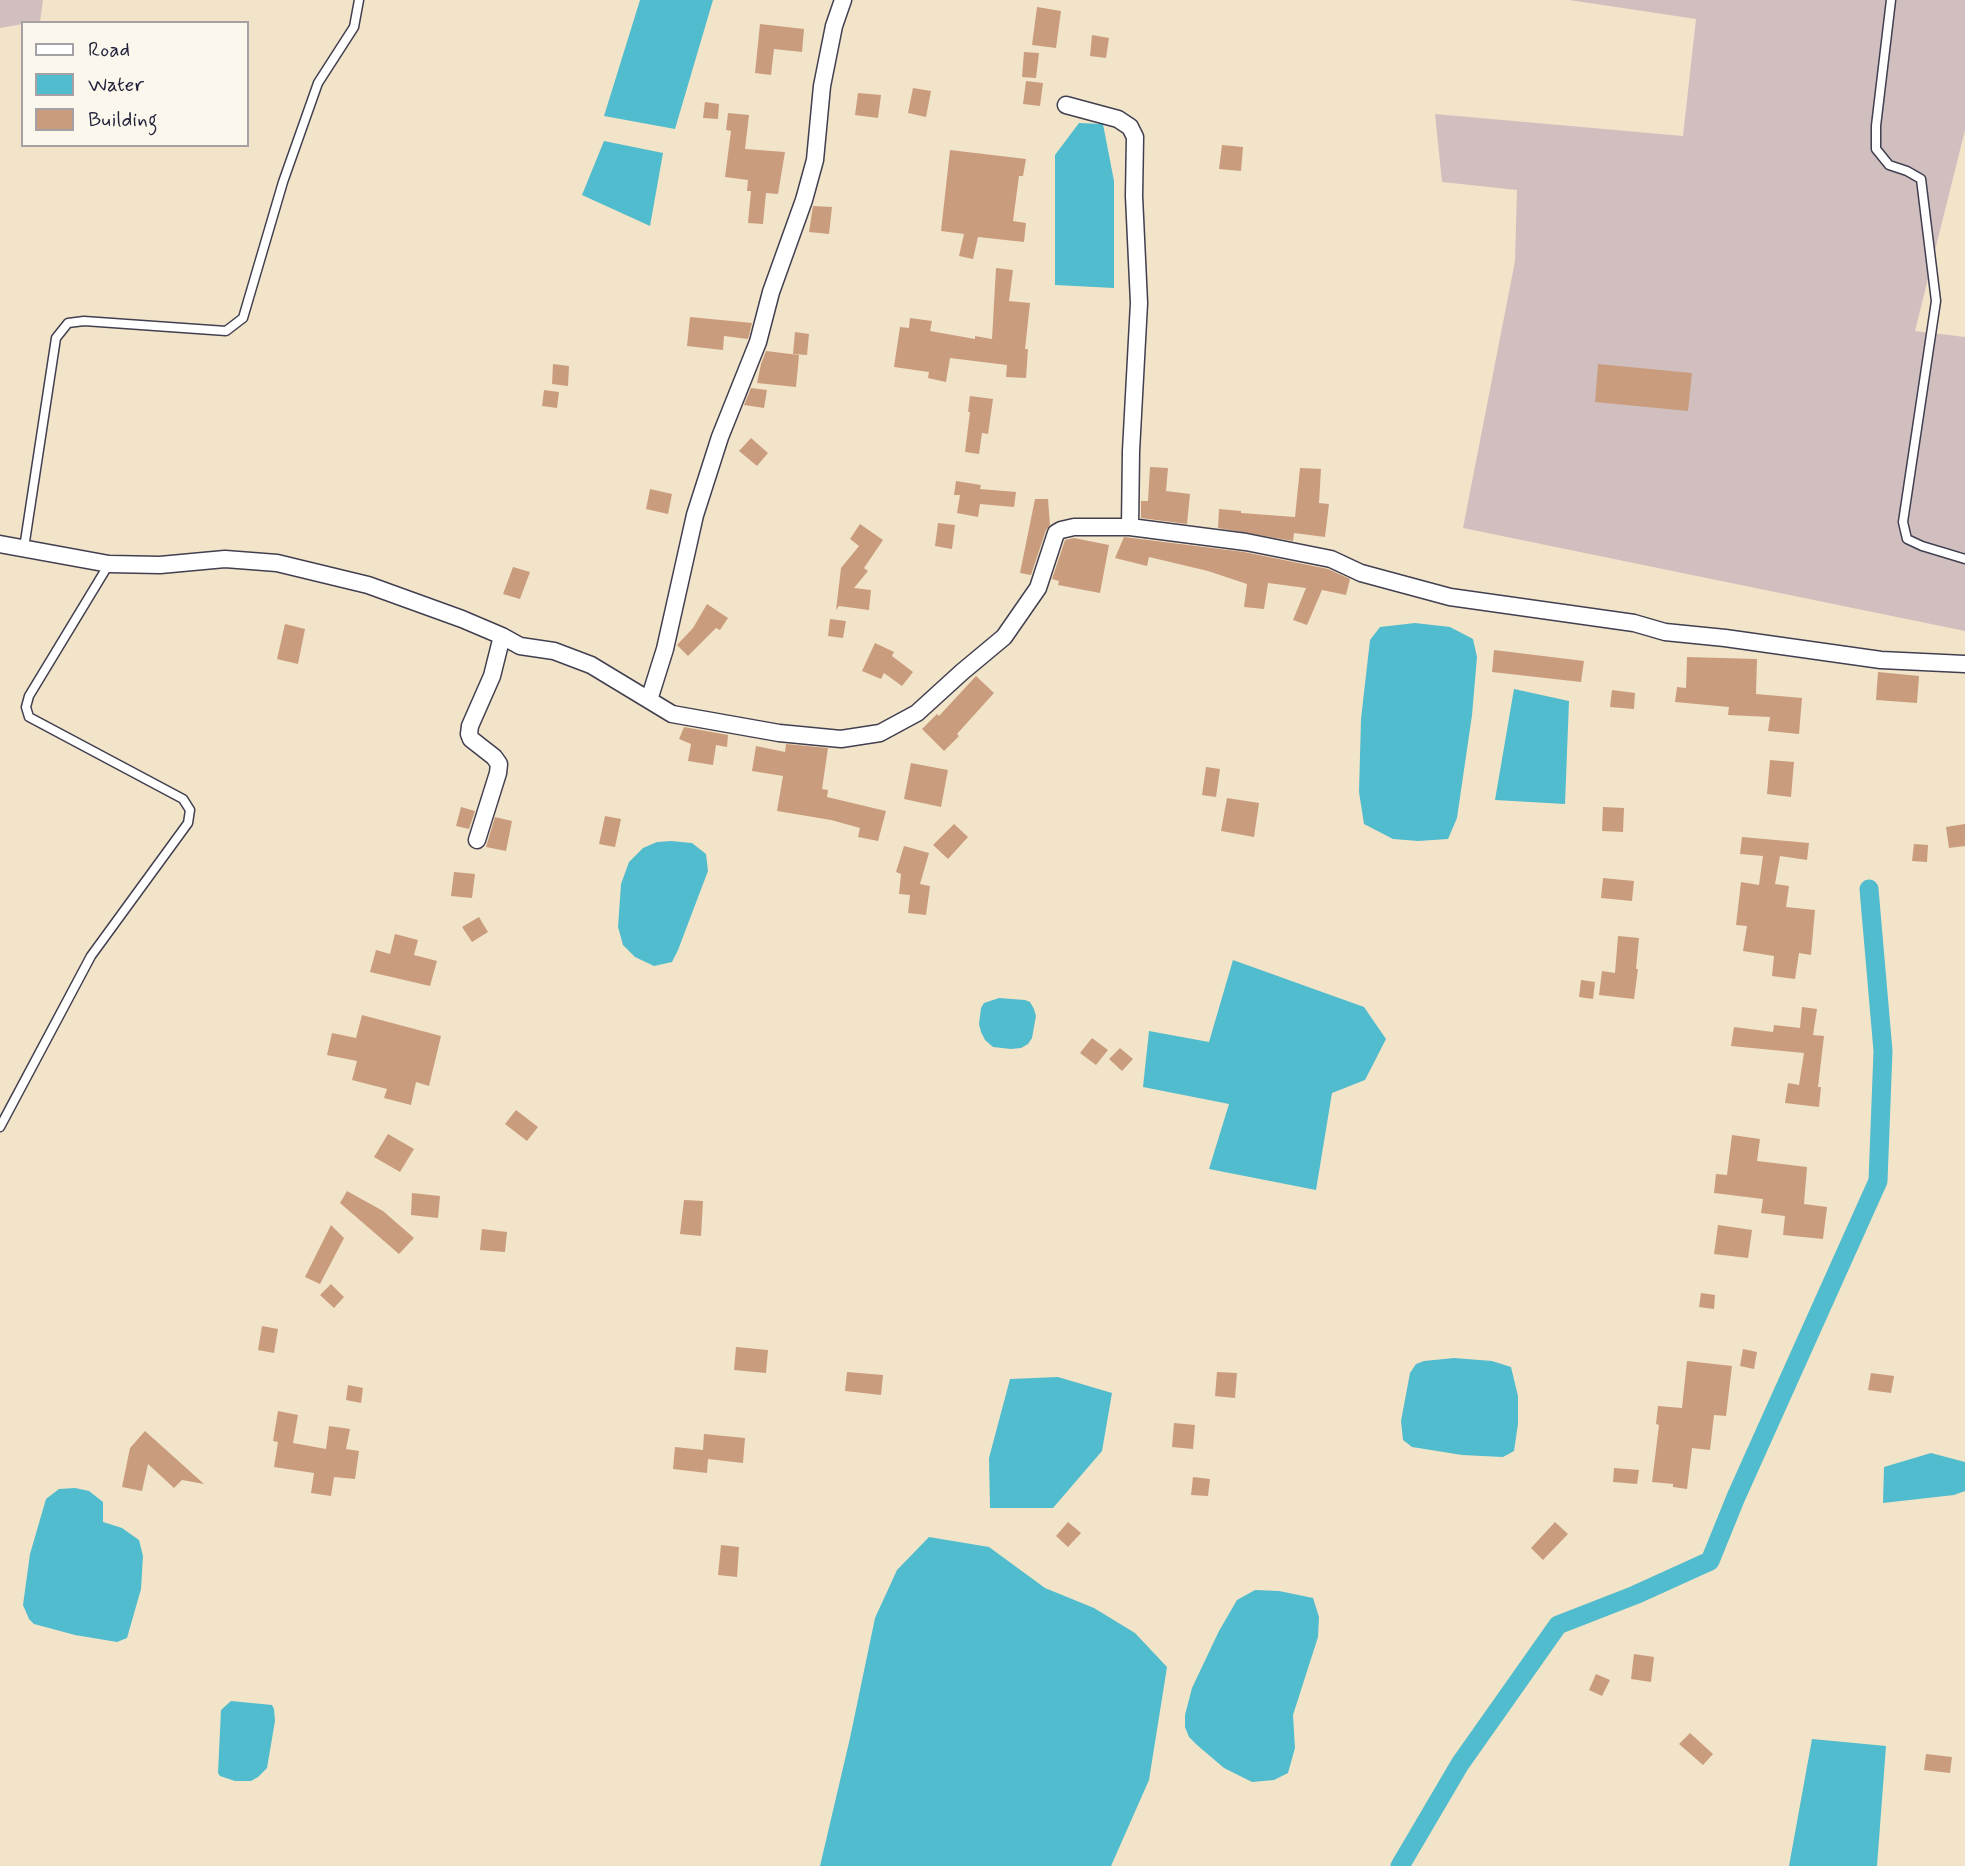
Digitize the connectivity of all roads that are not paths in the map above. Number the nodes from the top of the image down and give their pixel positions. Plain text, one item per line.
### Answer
1 (359, 0) edge
2 (843, 0) edge
3 (1891, 0) edge
4 (1066, 105) dead end
5 (1130, 527) junction
6 (0, 544) edge
7 (24, 548) junction
8 (1965, 559) edge
9 (109, 564) junction
10 (502, 636) junction
11 (1965, 664) edge
12 (649, 700) junction
13 (477, 840) dead end
14 (0, 1127) edge

1 - 7 lane
2 - 12 street
3 - 8 lane
4 - 5 street
5 - 11 street
5 - 12 street
6 - 7 street
7 - 9 street
9 - 10 street
9 - 14 lane
10 - 12 street
10 - 13 street

